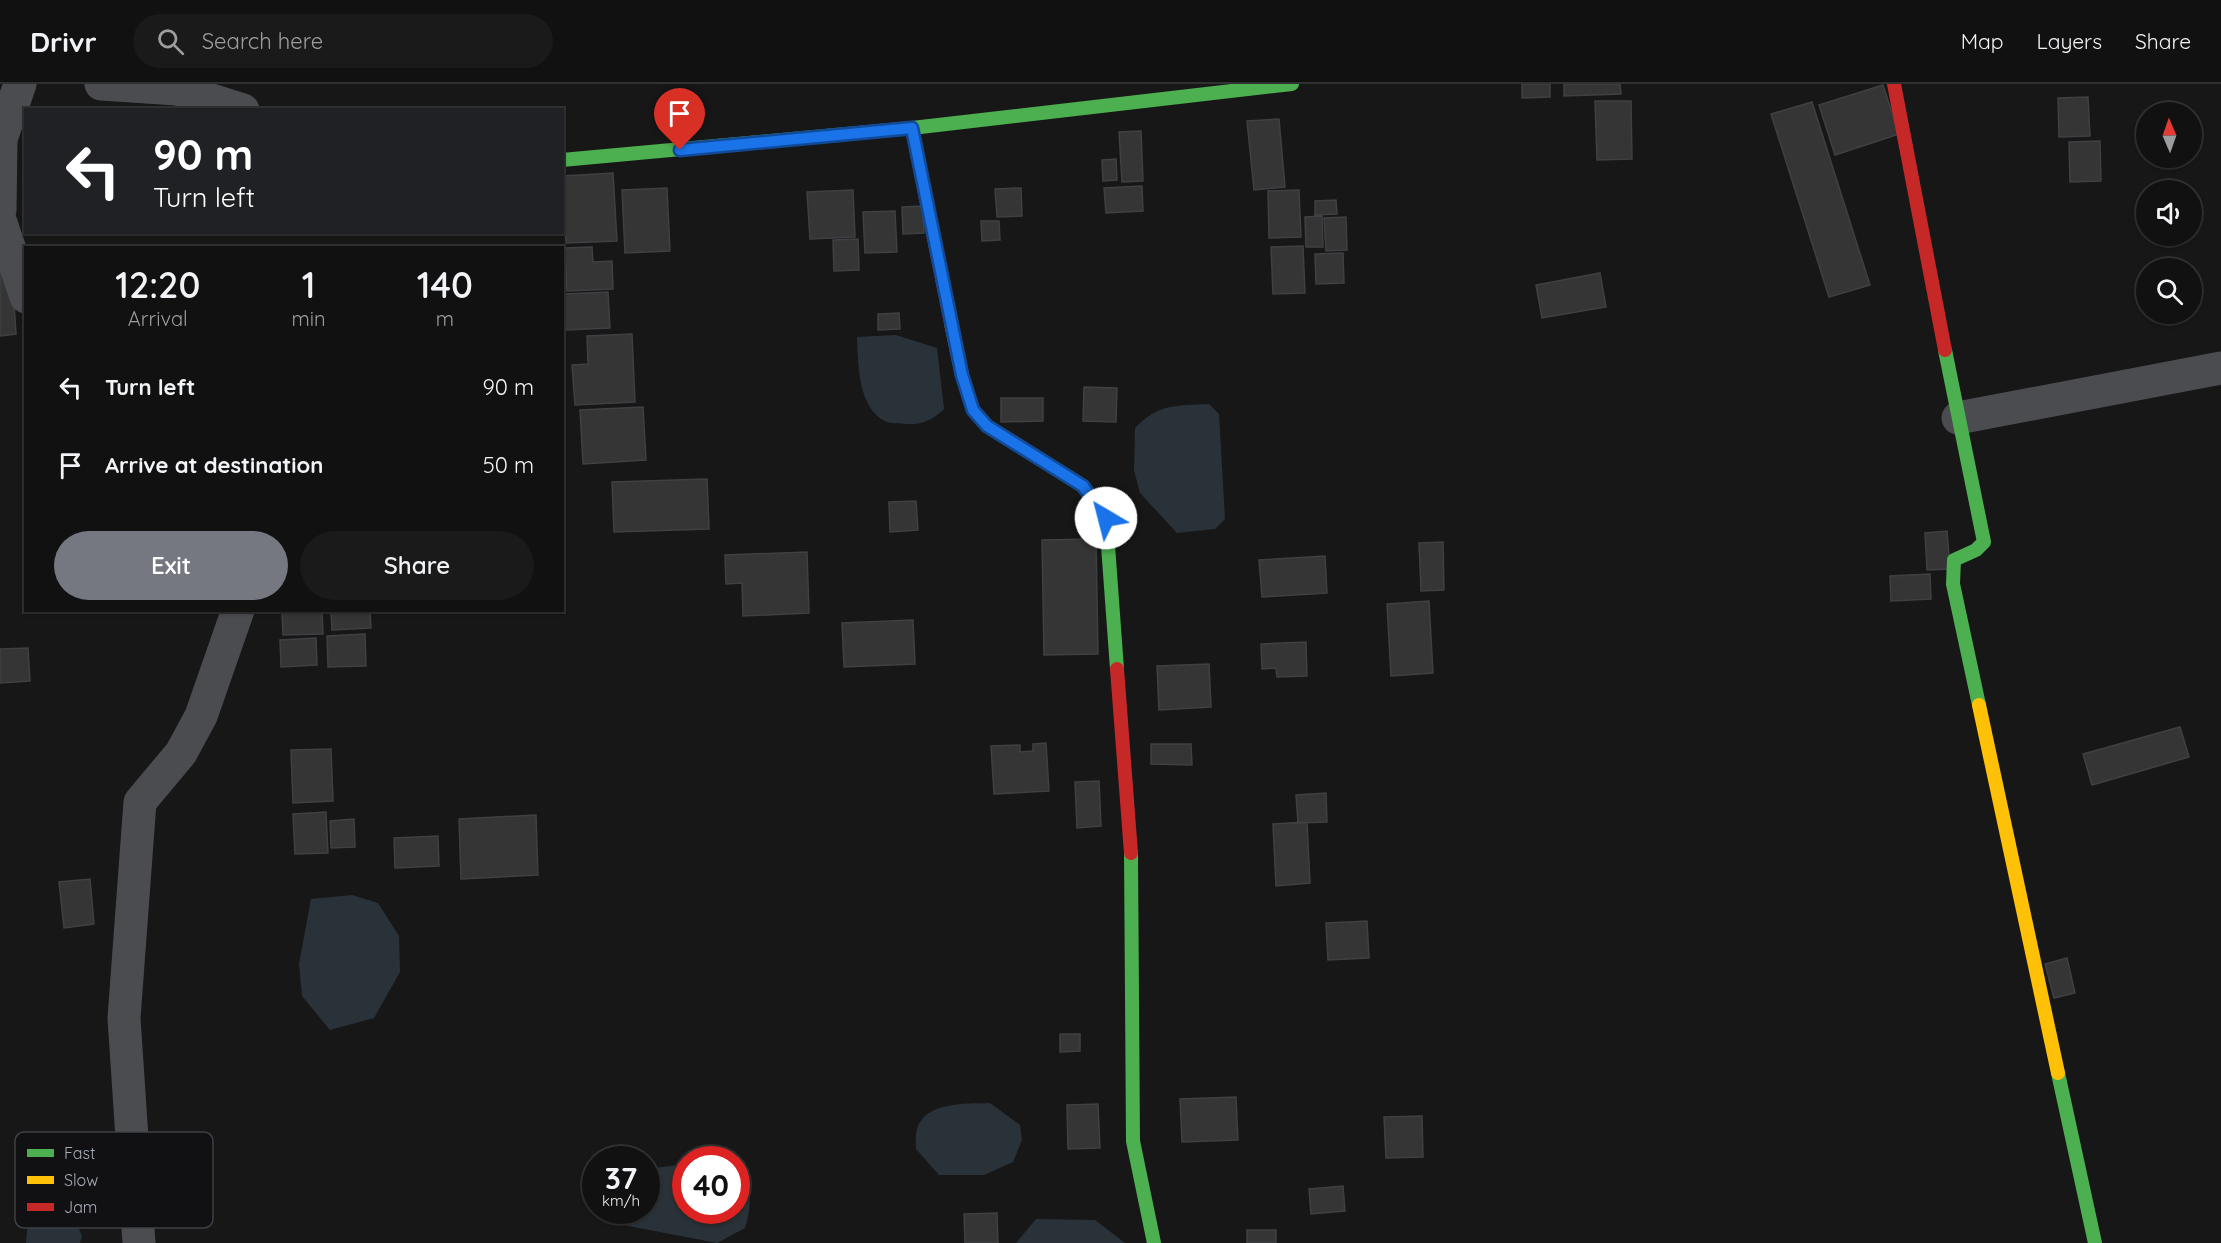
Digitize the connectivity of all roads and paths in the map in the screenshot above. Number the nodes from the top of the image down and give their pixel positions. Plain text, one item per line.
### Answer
1 (20, 84) edge
2 (101, 84) edge
3 (1292, 84) edge
4 (1894, 84) edge
5 (237, 108) edge
6 (912, 128) junction
7 (564, 160) edge
8 (0, 210) edge
9 (0, 220) edge
10 (24, 291) edge
11 (2221, 368) edge
12 (1958, 418) junction
13 (237, 612) edge
14 (132, 1132) edge
15 (138, 1228) edge
16 (139, 1243) edge
17 (1154, 1243) edge
18 (2095, 1243) edge

1 - 8 street
2 - 5 street
3 - 6 street
4 - 12 street
6 - 7 street
6 - 17 street
9 - 10 street
11 - 12 street
12 - 18 street
13 - 14 street
15 - 16 street

